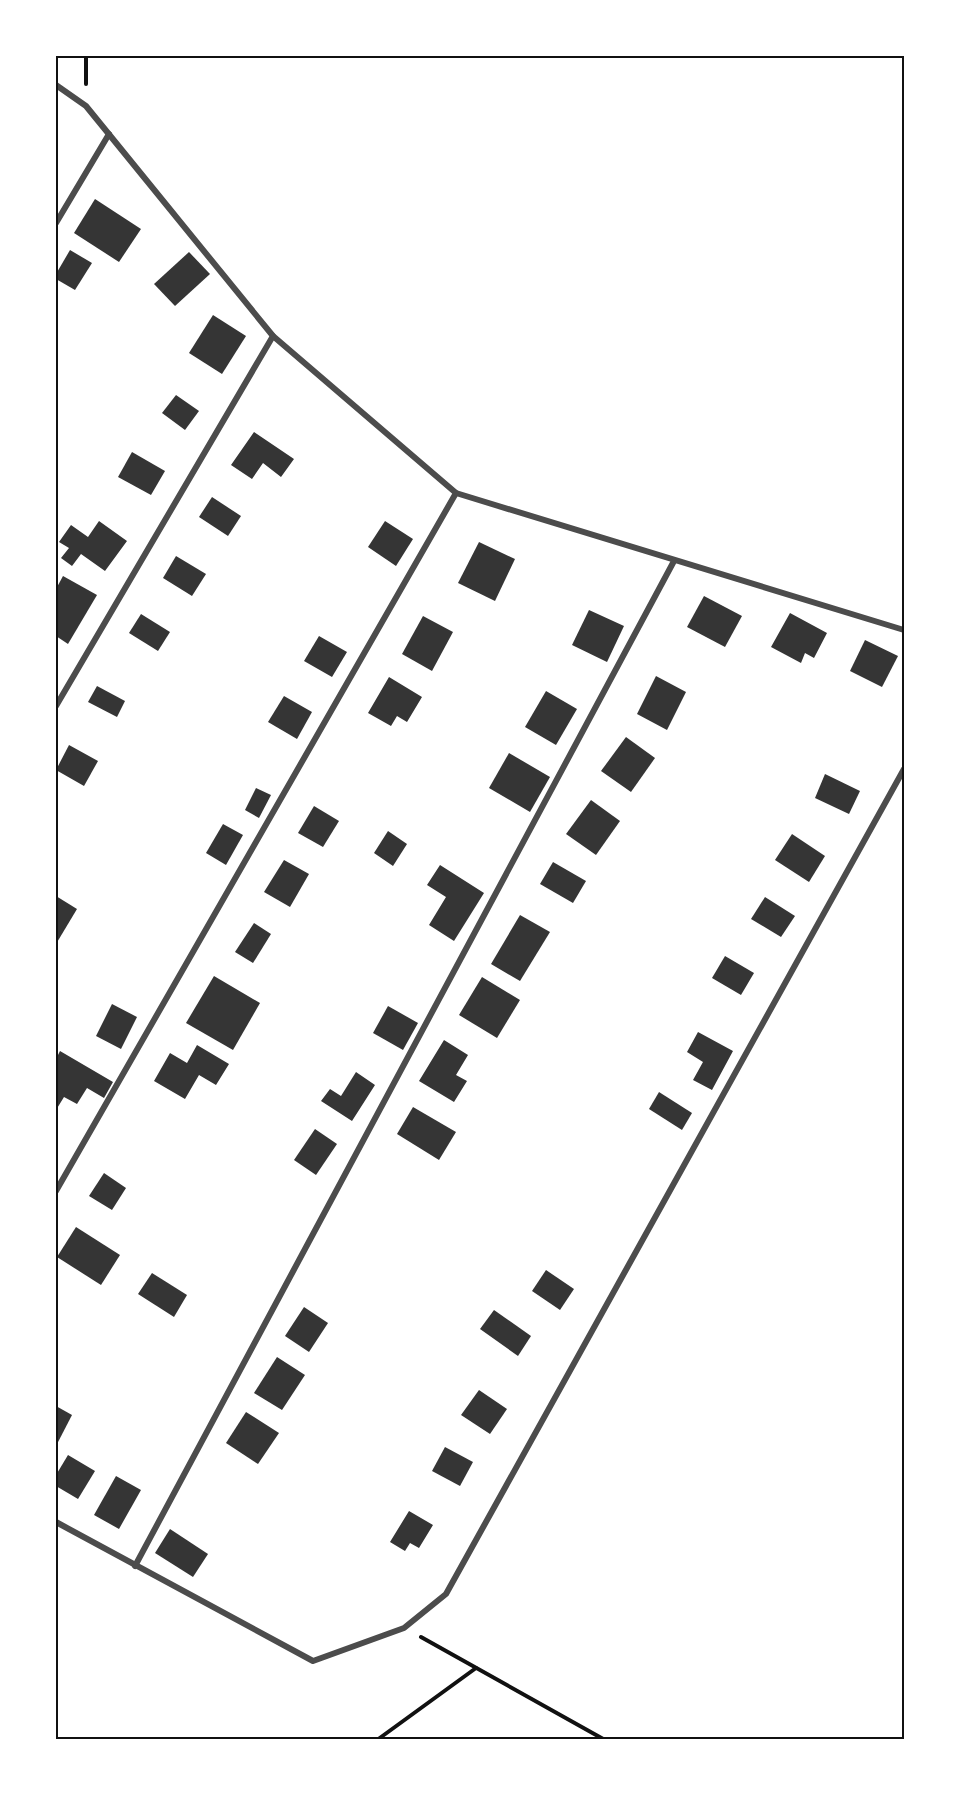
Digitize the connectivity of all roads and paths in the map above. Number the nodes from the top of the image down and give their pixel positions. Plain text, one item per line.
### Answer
1 (86, 56) edge
2 (56, 85) edge
3 (86, 106) junction
4 (109, 134) junction
5 (56, 223) edge
6 (273, 336) junction
7 (456, 493) junction
8 (674, 561) junction
9 (904, 630) edge
10 (56, 706) edge
11 (904, 769) edge
12 (56, 1191) edge
13 (56, 1522) edge
14 (135, 1566) junction
15 (404, 1628) junction
16 (476, 1668) junction
17 (377, 1740) edge
18 (605, 1740) edge

1 - 3 path
2 - 3 street
3 - 4 street
4 - 5 street
4 - 6 street
6 - 7 street
6 - 10 street
7 - 8 street
7 - 12 street
8 - 9 street
8 - 14 street
11 - 15 street
13 - 14 street
14 - 15 street
15 - 16 path
16 - 17 path
16 - 18 path

